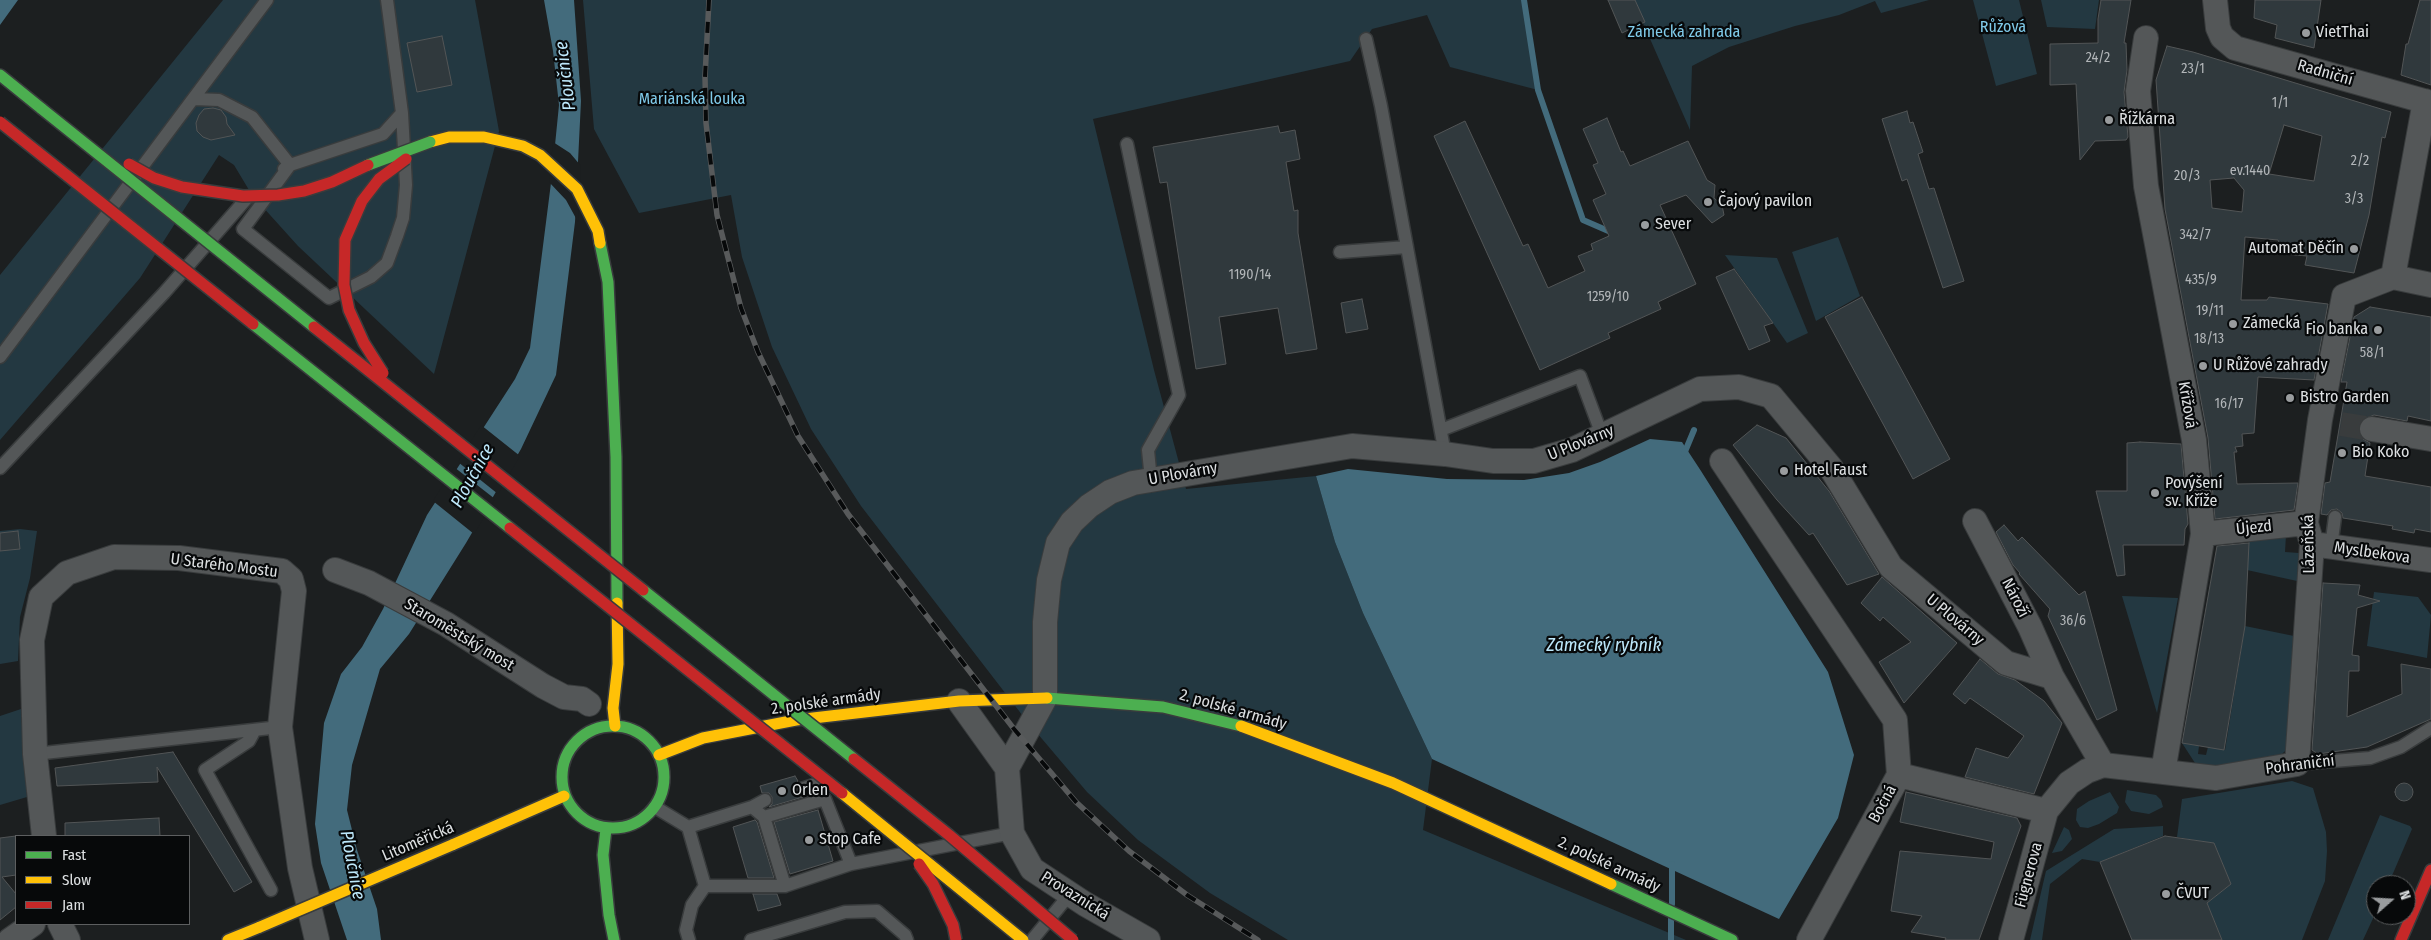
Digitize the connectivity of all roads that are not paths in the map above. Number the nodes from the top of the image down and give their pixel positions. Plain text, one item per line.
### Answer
1 (267, 0) edge
2 (387, 0) edge
3 (2215, 0) edge
4 (2146, 38) dead end
5 (1366, 39) dead end
6 (0, 75) edge
7 (194, 100) junction
8 (2428, 102) edge
9 (42, 109) junction
10 (402, 113) junction
11 (0, 122) edge
12 (430, 142) junction
13 (1127, 144) dead end
14 (290, 165) junction
15 (1407, 247) junction
16 (1340, 252) dead end
17 (2393, 277) junction
18 (2431, 285) edge
19 (0, 357) edge
20 (425, 416) junction
21 (2372, 429) tunnel mouth
22 (1441, 430) junction
23 (1602, 435) junction
24 (2431, 439) edge
25 (1445, 454) junction
26 (1722, 460) dead end
27 (0, 468) edge
28 (1151, 480) junction
29 (2335, 517) dead end
30 (1975, 520) dead end
31 (2203, 534) junction
32 (2316, 538) junction
33 (2431, 560) edge
34 (335, 570) dead end
35 (2052, 677) junction
36 (1045, 698) junction
37 (960, 701) junction
38 (585, 702) dead end
39 (615, 726) junction
40 (280, 727) junction
41 (2431, 728) edge
42 (255, 730) junction
43 (35, 754) junction
44 (659, 755) junction
45 (2297, 764) junction
46 (2103, 765) junction
47 (1007, 768) junction
48 (2163, 772) junction
49 (1899, 776) junction
50 (801, 789) dead end
51 (564, 796) junction
52 (825, 799) junction
53 (765, 800) dead end
54 (655, 807) junction
55 (752, 807) junction
56 (2046, 811) junction
57 (764, 817) junction
58 (688, 827) junction
59 (606, 829) junction
60 (1012, 833) junction
61 (44, 835) edge
62 (906, 844) junction
63 (851, 864) junction
64 (2431, 870) edge
65 (705, 886) junction
66 (785, 886) junction
67 (272, 890) dead end
68 (1070, 894) junction
69 (32, 925) edge
70 (60, 925) edge
71 (315, 939) edge
72 (10, 940) edge
73 (68, 940) edge
74 (228, 940) edge
75 (614, 940) edge
76 (689, 940) edge
77 (751, 940) edge
78 (907, 940) edge
79 (956, 940) edge
80 (1022, 940) edge
81 (1032, 940) edge
82 (1073, 940) edge
83 (1148, 940) edge
84 (1732, 940) edge
85 (1809, 940) edge
86 (2011, 940) edge
87 (2401, 940) edge

1 - 7 lane
2 - 10 lane
3 - 8 street, Radniční
4 - 31 street, Křížová
5 - 15 lane
6 - 9 main road
7 - 14 lane
7 - 19 lane
8 - 17 street
9 - 12 main road, bridge
9 - 20 main road, bridge
10 - 14 lane
10 - 14 lane
11 - 62 main road, bridge
12 - 20 main road, bridge
12 - 39 main road
13 - 28 lane
14 - 27 lane
15 - 16 lane
15 - 22 lane
17 - 18 street
17 - 32 street, Lázeňská
20 - 82 main road, bridge
21 - 24 street
22 - 23 lane
22 - 25 lane
23 - 25 street, U Plovárny
23 - 35 street, U Plovárny
25 - 28 street, U Plovárny
26 - 49 street
28 - 36 street, U Plovárny
29 - 32 lane
30 - 35 street, Nároží
31 - 32 street, Újezd
31 - 48 street, Křížová
32 - 33 street, Myslbekova
32 - 45 street, Lázeňská
34 - 38 street, Staroměstský most
35 - 46 street
36 - 37 main road, 2. polské armády
36 - 47 street
36 - 84 main road, 2. polské armády
37 - 44 main road, 2. polské armády
37 - 47 street
39 - 44 main road
39 - 51 main road
40 - 42 lane
40 - 43 street, U Starého Mostu
40 - 71 street, U Starého Mostu
41 - 45 lane, Pohraniční
42 - 43 lane
42 - 67 lane
43 - 61 street, U Starého Mostu
44 - 54 main road
45 - 48 street, Pohraniční
46 - 48 street, Pohraniční
46 - 56 street
47 - 60 street, Provaznická
49 - 56 street, Bočná
49 - 85 street, Bočná
50 - 52 lane
51 - 59 main road
51 - 74 main road, Litoměřická, bridge
52 - 57 lane
52 - 63 lane
53 - 55 lane
54 - 58 lane
54 - 59 main road
55 - 57 lane
55 - 58 lane
56 - 86 street, Fügnerova
57 - 66 lane
58 - 65 lane
59 - 75 main road
60 - 63 lane
60 - 68 street, Provaznická
62 - 79 main road, bridge
62 - 80 main road, bridge
63 - 66 lane
64 - 87 main road
65 - 66 lane
65 - 76 lane
68 - 81 lane
68 - 83 street, Provaznická
69 - 72 street
70 - 73 street
77 - 78 lane

